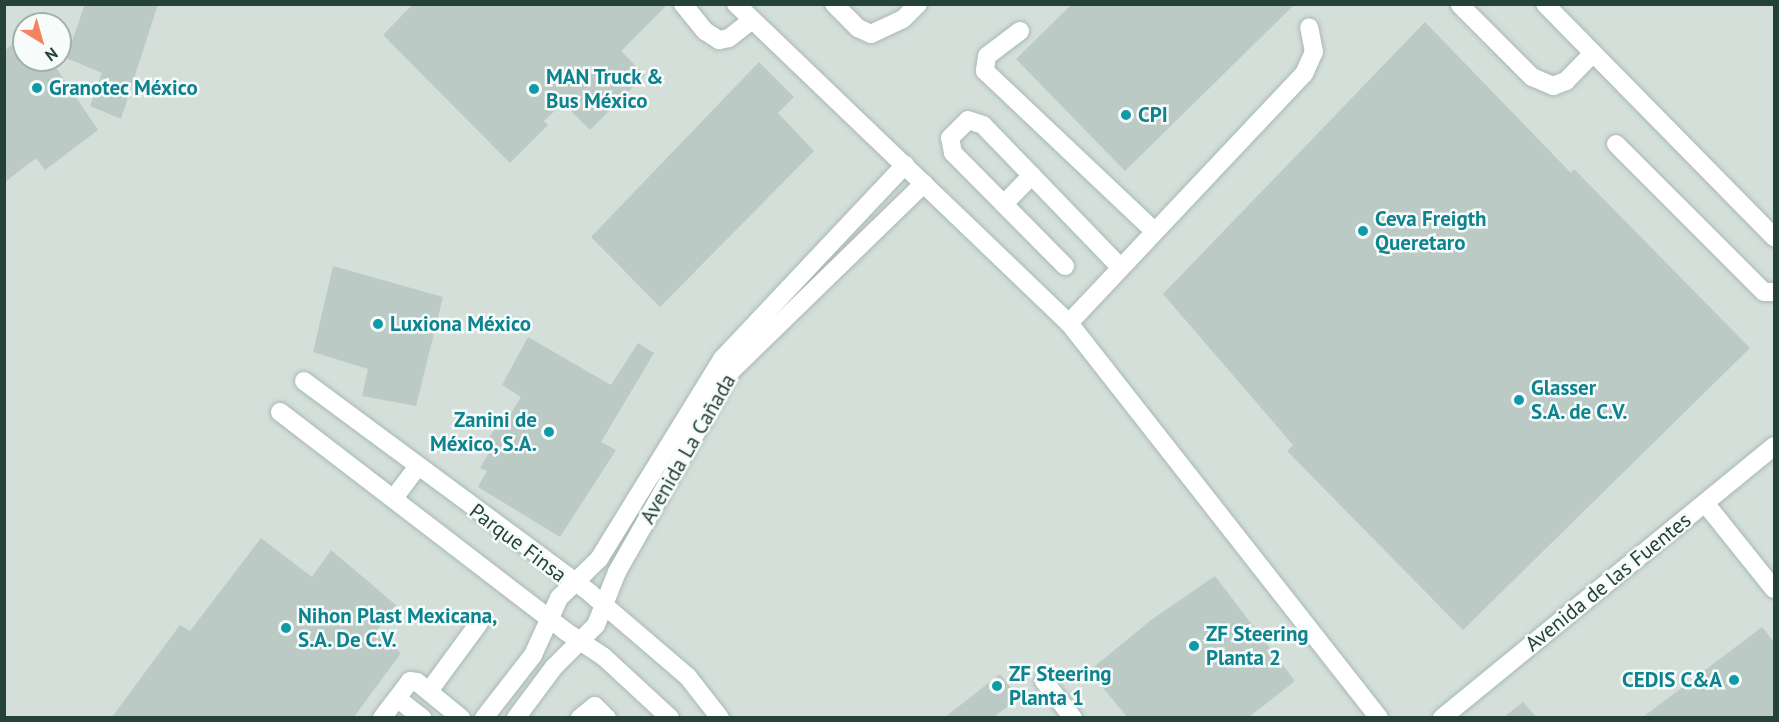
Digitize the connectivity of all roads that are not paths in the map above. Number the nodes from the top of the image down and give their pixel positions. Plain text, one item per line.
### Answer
1 (683, 4) edge
2 (736, 4) edge
3 (834, 4) edge
4 (918, 4) edge
5 (1545, 4) edge
6 (1460, 5) edge
7 (752, 20) junction
8 (1309, 27) dead end
9 (1020, 31) dead end
10 (1593, 53) junction
11 (1616, 144) dead end
12 (905, 165) junction
13 (1032, 175) junction
14 (924, 183) junction
15 (1004, 204) junction
16 (1154, 231) junction
17 (1774, 237) edge
18 (1065, 266) dead end
19 (1120, 267) junction
20 (1774, 292) edge
21 (1069, 323) junction
22 (304, 381) dead end
23 (280, 412) dead end
24 (1774, 446) edge
25 (417, 468) junction
26 (394, 498) junction
27 (1706, 503) junction
28 (573, 584) junction
29 (1774, 589) edge
30 (605, 609) junction
31 (550, 617) junction
32 (479, 623) dead end
33 (582, 641) junction
34 (1044, 681) dead end
35 (429, 691) junction
36 (398, 699) junction
37 (414, 715) edge
38 (382, 717) edge
39 (461, 717) edge
40 (484, 717) edge
41 (516, 717) edge
42 (580, 717) edge
43 (607, 717) edge
44 (670, 717) edge
45 (720, 717) edge
46 (1073, 717) edge
47 (1379, 717) edge
48 (1442, 717) edge

1 - 7 street
2 - 7 street
3 - 4 street
5 - 10 street
6 - 10 street
7 - 12 street
8 - 16 street
9 - 16 street
10 - 17 street
11 - 20 street
12 - 14 street
12 - 28 street
13 - 15 street
13 - 15 street
13 - 19 street
14 - 21 street
14 - 30 street, Avenida La Cañada
15 - 18 street
16 - 19 street
19 - 21 street
21 - 47 street
22 - 25 street, Parque Finsa
23 - 26 street
24 - 27 street, Avenida de las Fuentes
25 - 26 street
25 - 28 street, Parque Finsa
26 - 31 street
27 - 29 street
27 - 48 street, Avenida de las Fuentes
28 - 30 street, Parque Finsa
28 - 31 street
30 - 33 street, Avenida La Cañada
30 - 45 street, Parque Finsa
31 - 33 street
31 - 40 street
32 - 35 street
33 - 41 street, Avenida La Cañada
33 - 44 street
34 - 46 street
35 - 36 street
35 - 39 street
36 - 37 street
36 - 38 street
42 - 43 street

